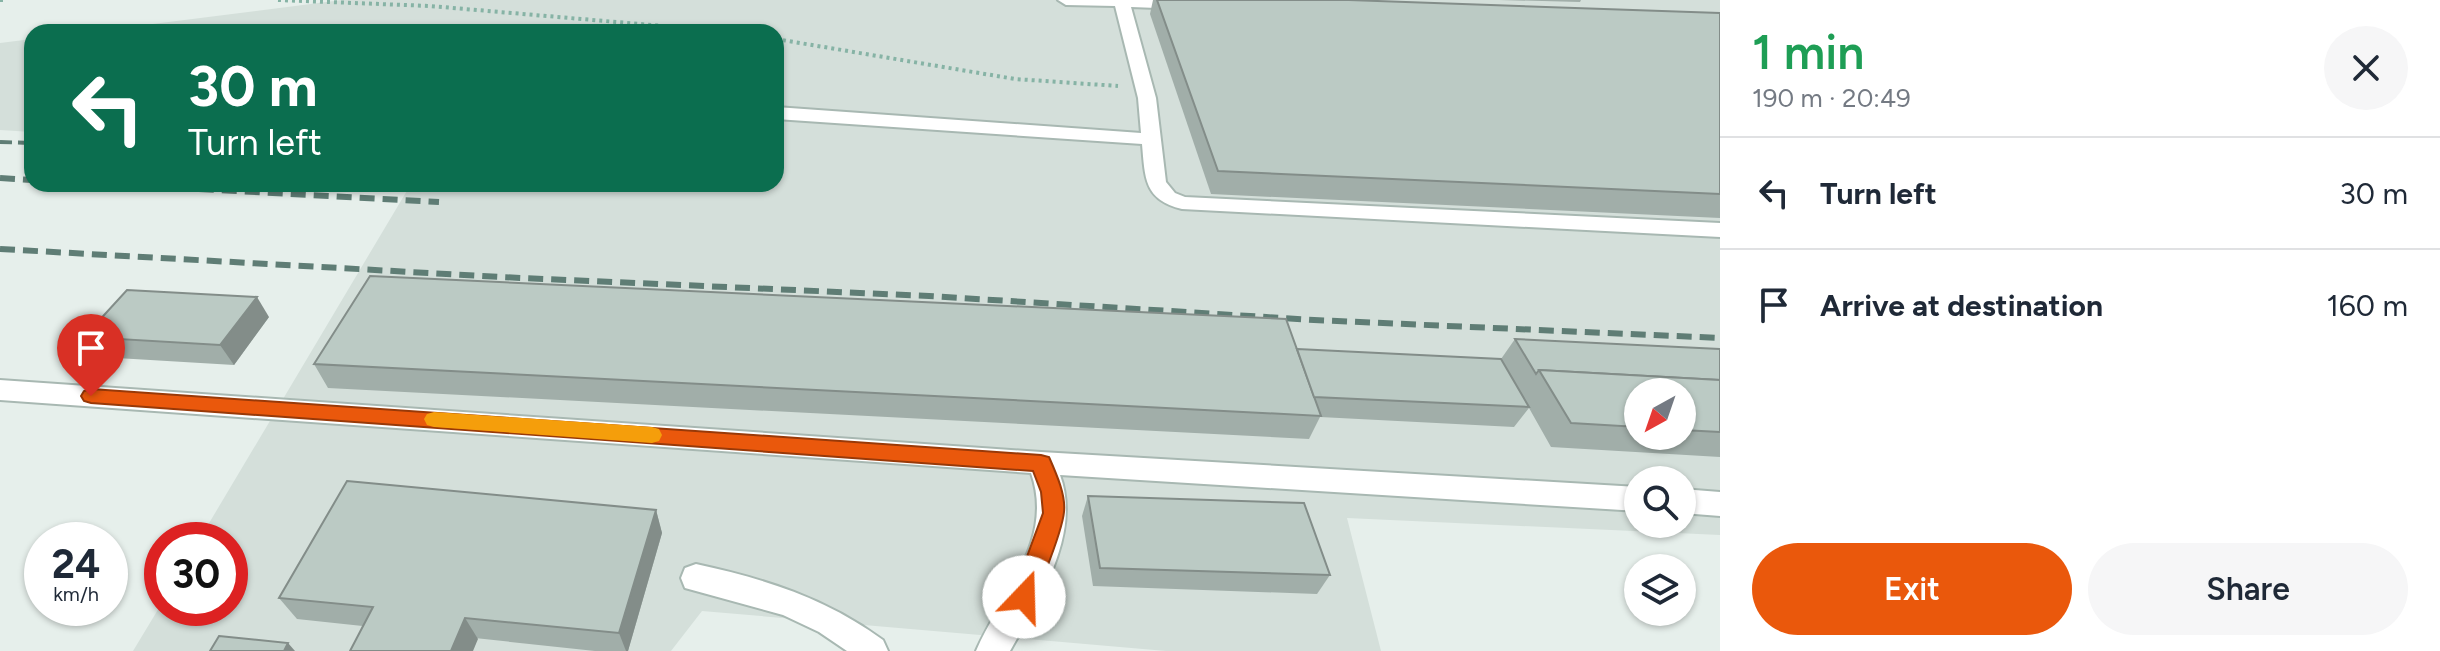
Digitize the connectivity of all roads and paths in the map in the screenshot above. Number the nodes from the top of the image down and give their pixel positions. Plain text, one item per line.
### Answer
1 (278, 0) edge
2 (1066, 0) edge
3 (1122, 2) junction
4 (1200, 5) edge
5 (640, 24) edge
6 (784, 40) edge
7 (1143, 88) junction
8 (784, 114) edge
9 (1149, 139) junction
10 (1720, 230) edge
11 (0, 390) edge
12 (1041, 463) junction
13 (1624, 498) edge
14 (1696, 502) edge
15 (1720, 504) edge
16 (696, 578) dead end
17 (872, 651) edge
18 (992, 651) edge

1 - 5 path
2 - 3 street
3 - 4 street
3 - 7 street
6 - 7 path
7 - 9 street
8 - 9 street
9 - 10 street
11 - 12 street
12 - 13 street
12 - 18 street
14 - 15 street
16 - 17 street

